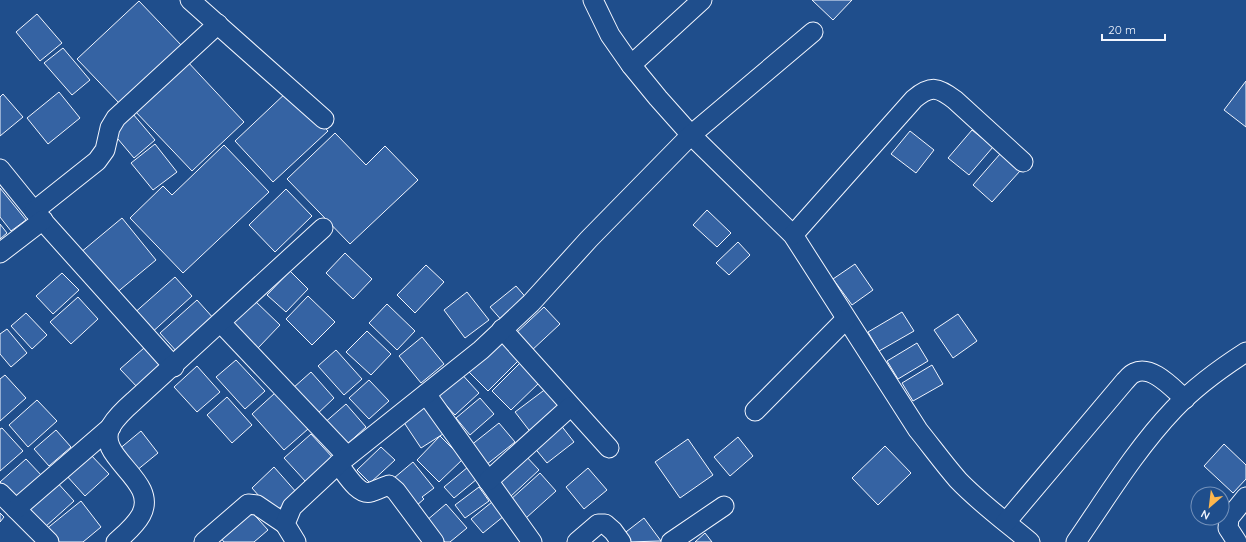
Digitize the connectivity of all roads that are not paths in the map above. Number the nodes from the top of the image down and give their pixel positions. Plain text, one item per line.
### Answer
1 (190, 0) edge
2 (593, 0) edge
3 (702, 0) edge
4 (218, 24) junction
5 (813, 32) dead end
6 (631, 65) junction
7 (324, 119) dead end
8 (691, 135) junction
9 (1023, 162) dead end
10 (0, 169) edge
11 (38, 216) junction
12 (323, 228) dead end
13 (792, 235) junction
14 (0, 253) edge
15 (846, 319) junction
16 (221, 323) junction
17 (502, 329) junction
18 (1246, 352) edge
19 (174, 367) junction
20 (426, 394) junction
21 (1185, 399) junction
22 (570, 407) junction
23 (755, 411) dead end
24 (111, 426) junction
25 (609, 448) dead end
26 (342, 460) junction
27 (488, 481) junction
28 (0, 493) edge
29 (1246, 497) edge
30 (724, 506) dead end
31 (16, 509) junction
32 (1006, 522) junction
33 (285, 524) junction
34 (49, 542) edge
35 (116, 542) edge
36 (204, 542) edge
37 (296, 542) edge
38 (434, 542) edge
39 (532, 542) edge
40 (577, 542) edge
41 (621, 542) edge
42 (671, 542) edge
43 (1030, 542) edge
44 (1076, 542) edge
45 (1236, 542) edge

1 - 4 street
2 - 6 street
3 - 6 street
4 - 7 street
4 - 11 street
5 - 8 street
6 - 8 street
8 - 13 street
8 - 17 street
9 - 13 street
10 - 11 street
11 - 14 street
11 - 19 street
12 - 16 street
13 - 15 street
15 - 23 street
15 - 32 street
16 - 19 street
16 - 26 street
17 - 20 street
17 - 22 street
18 - 21 street
19 - 24 street
20 - 26 street
20 - 27 street
21 - 32 street
21 - 44 street
22 - 25 street
22 - 27 street
24 - 31 street
24 - 35 street
26 - 33 street
26 - 38 street
27 - 39 street
28 - 31 street
29 - 45 street
30 - 42 street
31 - 34 street
32 - 43 street
33 - 36 street
33 - 37 street
40 - 41 street

